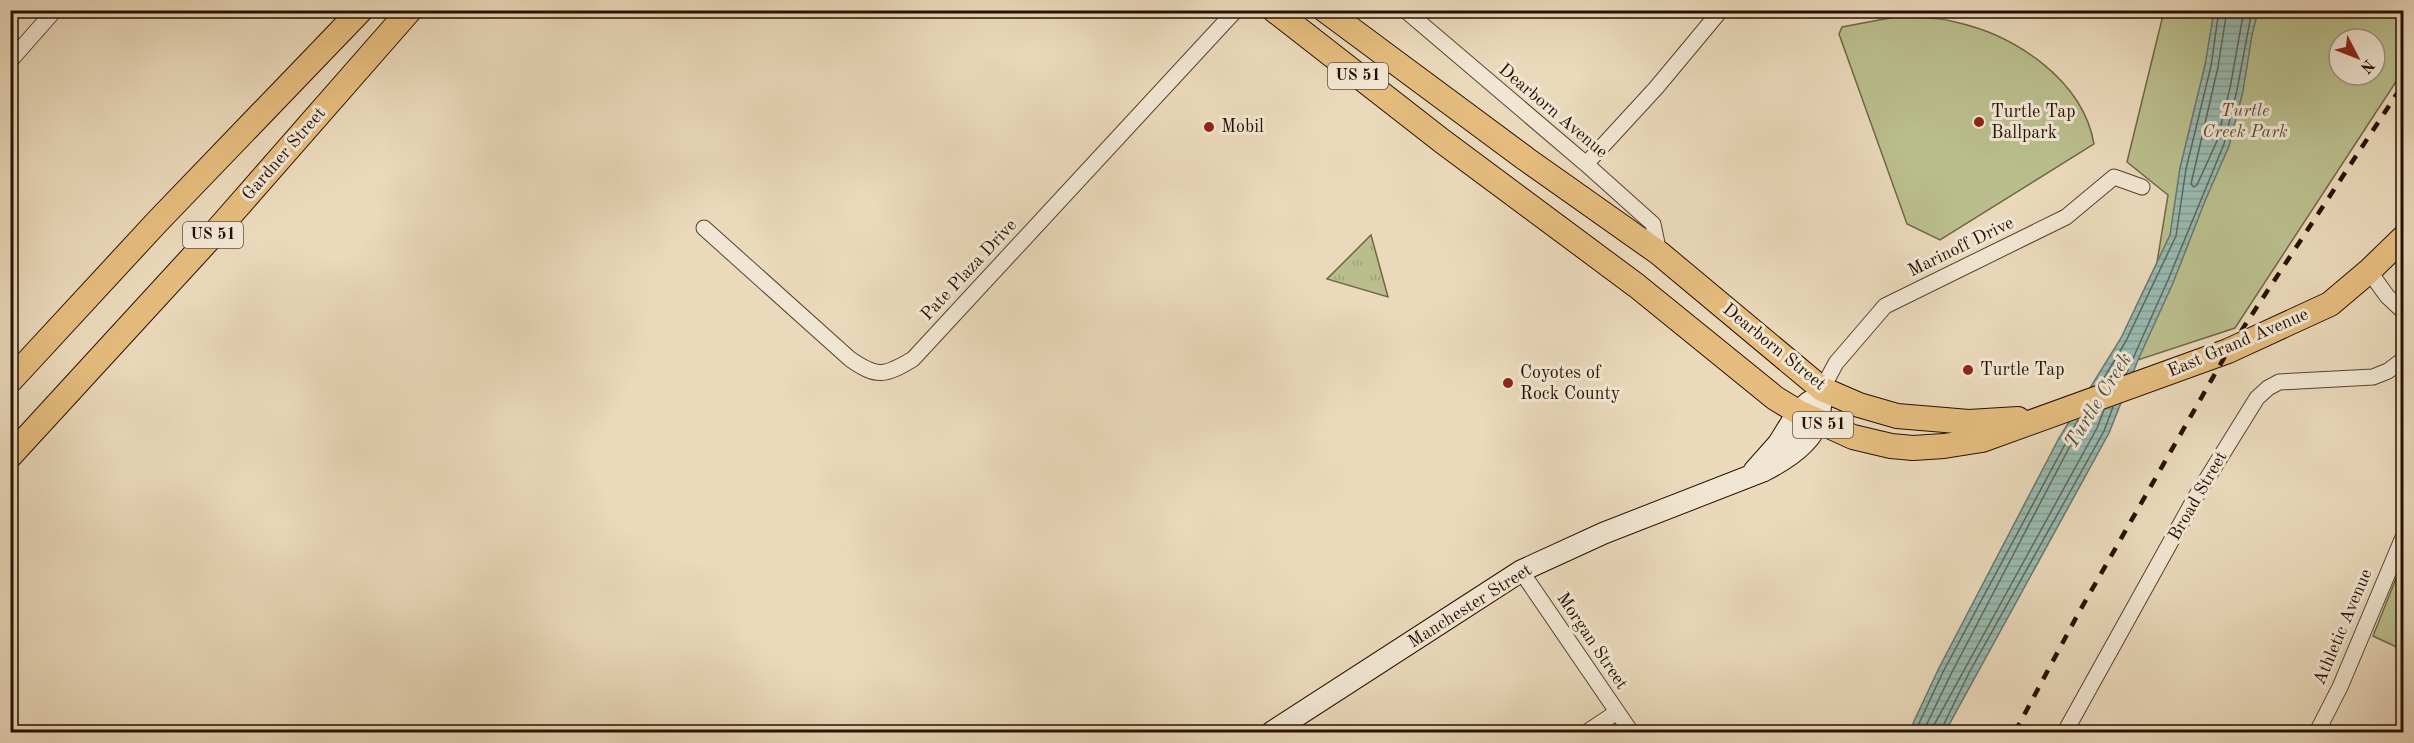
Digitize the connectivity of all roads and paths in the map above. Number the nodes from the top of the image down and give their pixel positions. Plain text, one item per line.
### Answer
1 (55, 10) edge
2 (361, 10) edge
3 (410, 10) edge
4 (1236, 10) edge
5 (1274, 10) edge
6 (1325, 10) edge
7 (1405, 10) edge
8 (1721, 10) edge
9 (10, 61) edge
10 (1586, 164) junction
11 (2142, 187) dead end
12 (704, 228) dead end
13 (2403, 237) edge
14 (1659, 253) junction
15 (2369, 271) junction
16 (2403, 312) edge
17 (2403, 359) edge
18 (10, 381) edge
19 (1822, 389) junction
20 (2047, 416) junction
21 (1808, 417) junction
22 (10, 456) edge
23 (2403, 535) edge
24 (1521, 571) junction
25 (1617, 712) junction
26 (1272, 732) edge
27 (1587, 732) edge
28 (1631, 732) edge
29 (2065, 732) edge
30 (2317, 732) edge

1 - 9 street
2 - 18 main road, US 51
3 - 22 main road, Gardner Street / US 51
4 - 12 street, Pate Plaza Drive
5 - 21 main road, Dearborn Street / US 51
6 - 14 main road, Dearborn Street / US 51
7 - 10 street, Dearborn Avenue
8 - 10 street
10 - 14 street, Dearborn Avenue
11 - 19 street, Marinoff Drive
13 - 15 main road, US 51
14 - 19 main road, Dearborn Street / US 51
15 - 16 street
15 - 20 main road, East Grand Avenue / US 51
17 - 29 street, Broad Street
19 - 20 main road, Dearborn Street / US 51
19 - 21 street, Manchester Street
20 - 21 main road, Dearborn Street / US 51
21 - 24 street, Manchester Street
23 - 30 street, Athletic Avenue
24 - 25 street, Morgan Street
24 - 26 street, Manchester Street
25 - 27 street
25 - 28 street, Morgan Street

